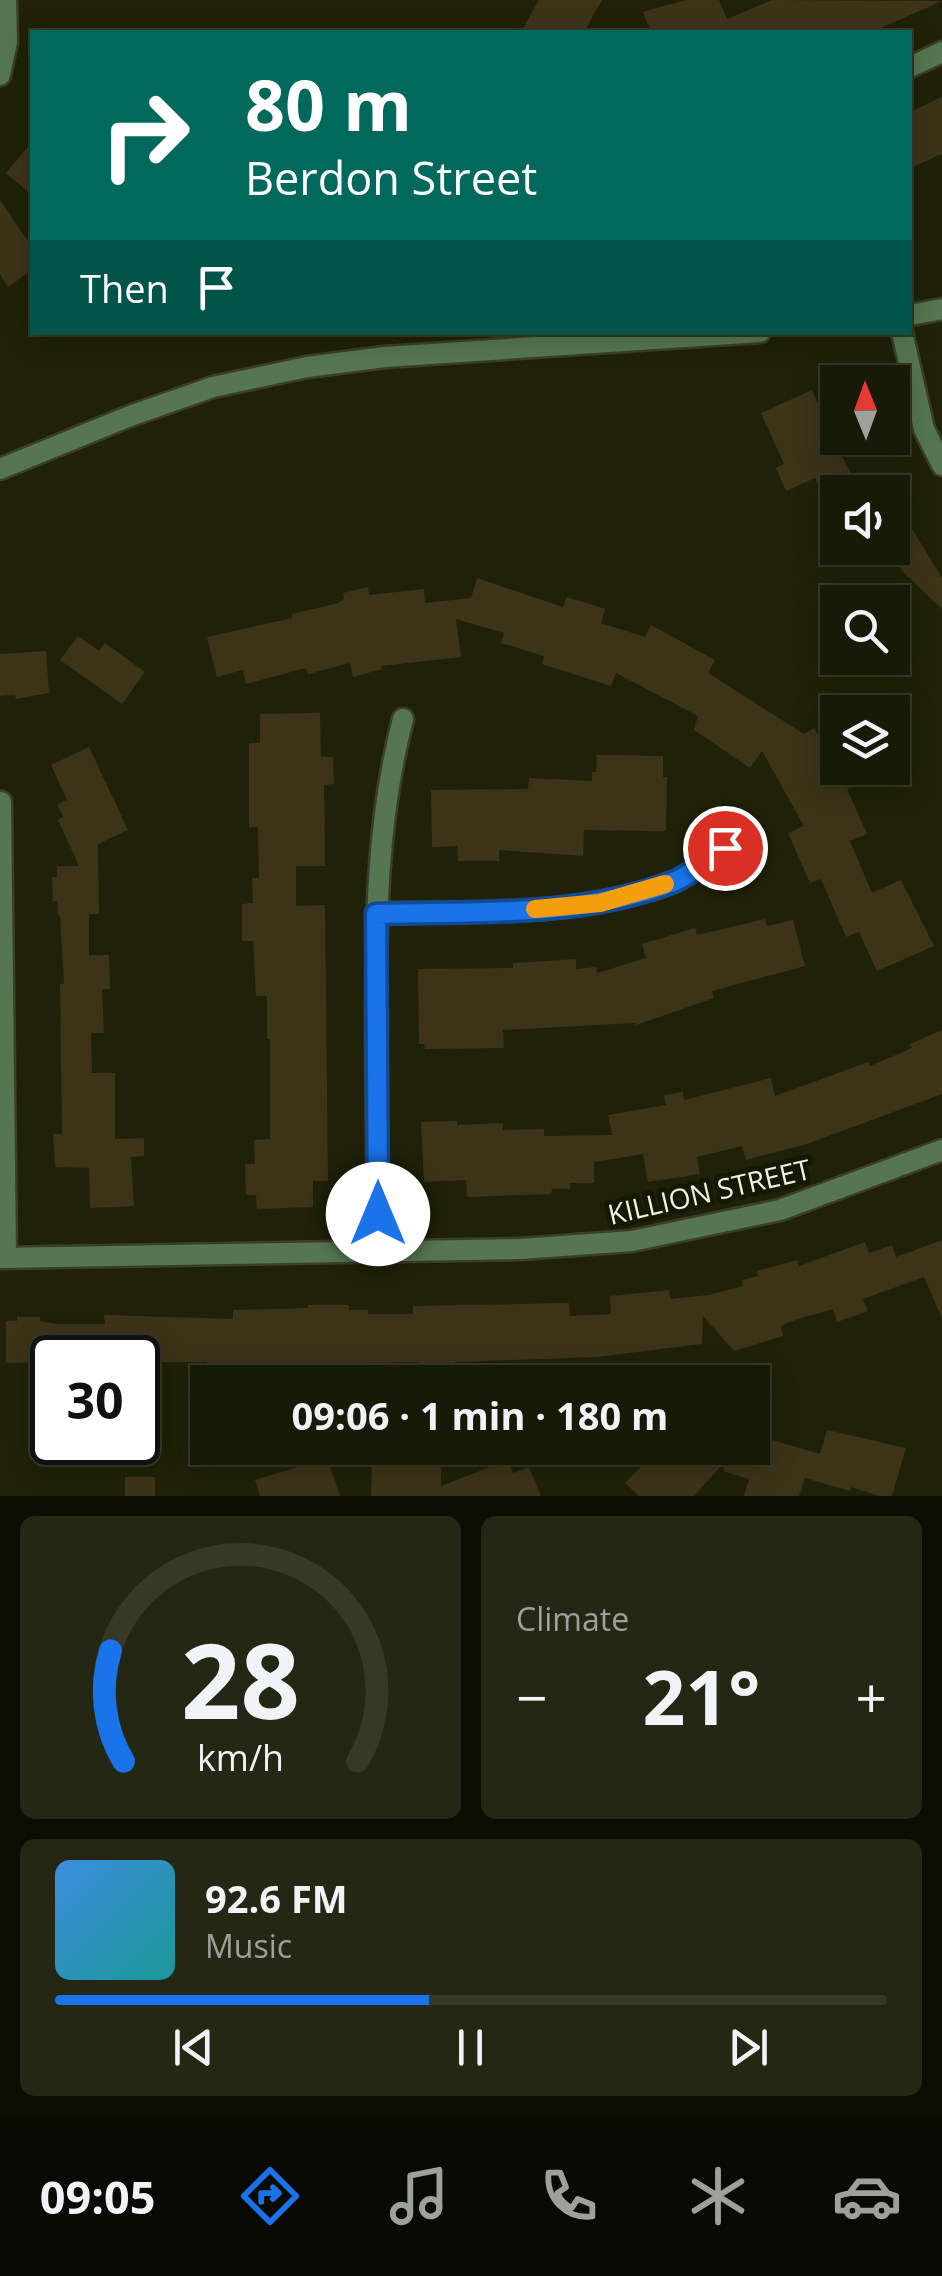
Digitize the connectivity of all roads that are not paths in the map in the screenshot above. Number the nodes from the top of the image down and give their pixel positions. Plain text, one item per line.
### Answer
1 (6, 0) edge
2 (942, 52) edge
3 (912, 65) edge
4 (0, 75) edge
5 (942, 309) edge
6 (912, 315) edge
7 (720, 335) edge
8 (903, 335) edge
9 (942, 465) edge
10 (0, 469) edge
11 (403, 719) dead end
12 (1, 802) edge
13 (725, 848) dead end
14 (376, 914) junction
15 (942, 1150) edge
16 (378, 1252) junction
17 (3, 1258) edge

1 - 4 street
2 - 3 street
5 - 6 street
7 - 10 street
8 - 9 street
11 - 14 street
12 - 17 street
13 - 14 street
14 - 16 street
15 - 16 street, KILLION STREET
16 - 17 street, KILLION STREET

